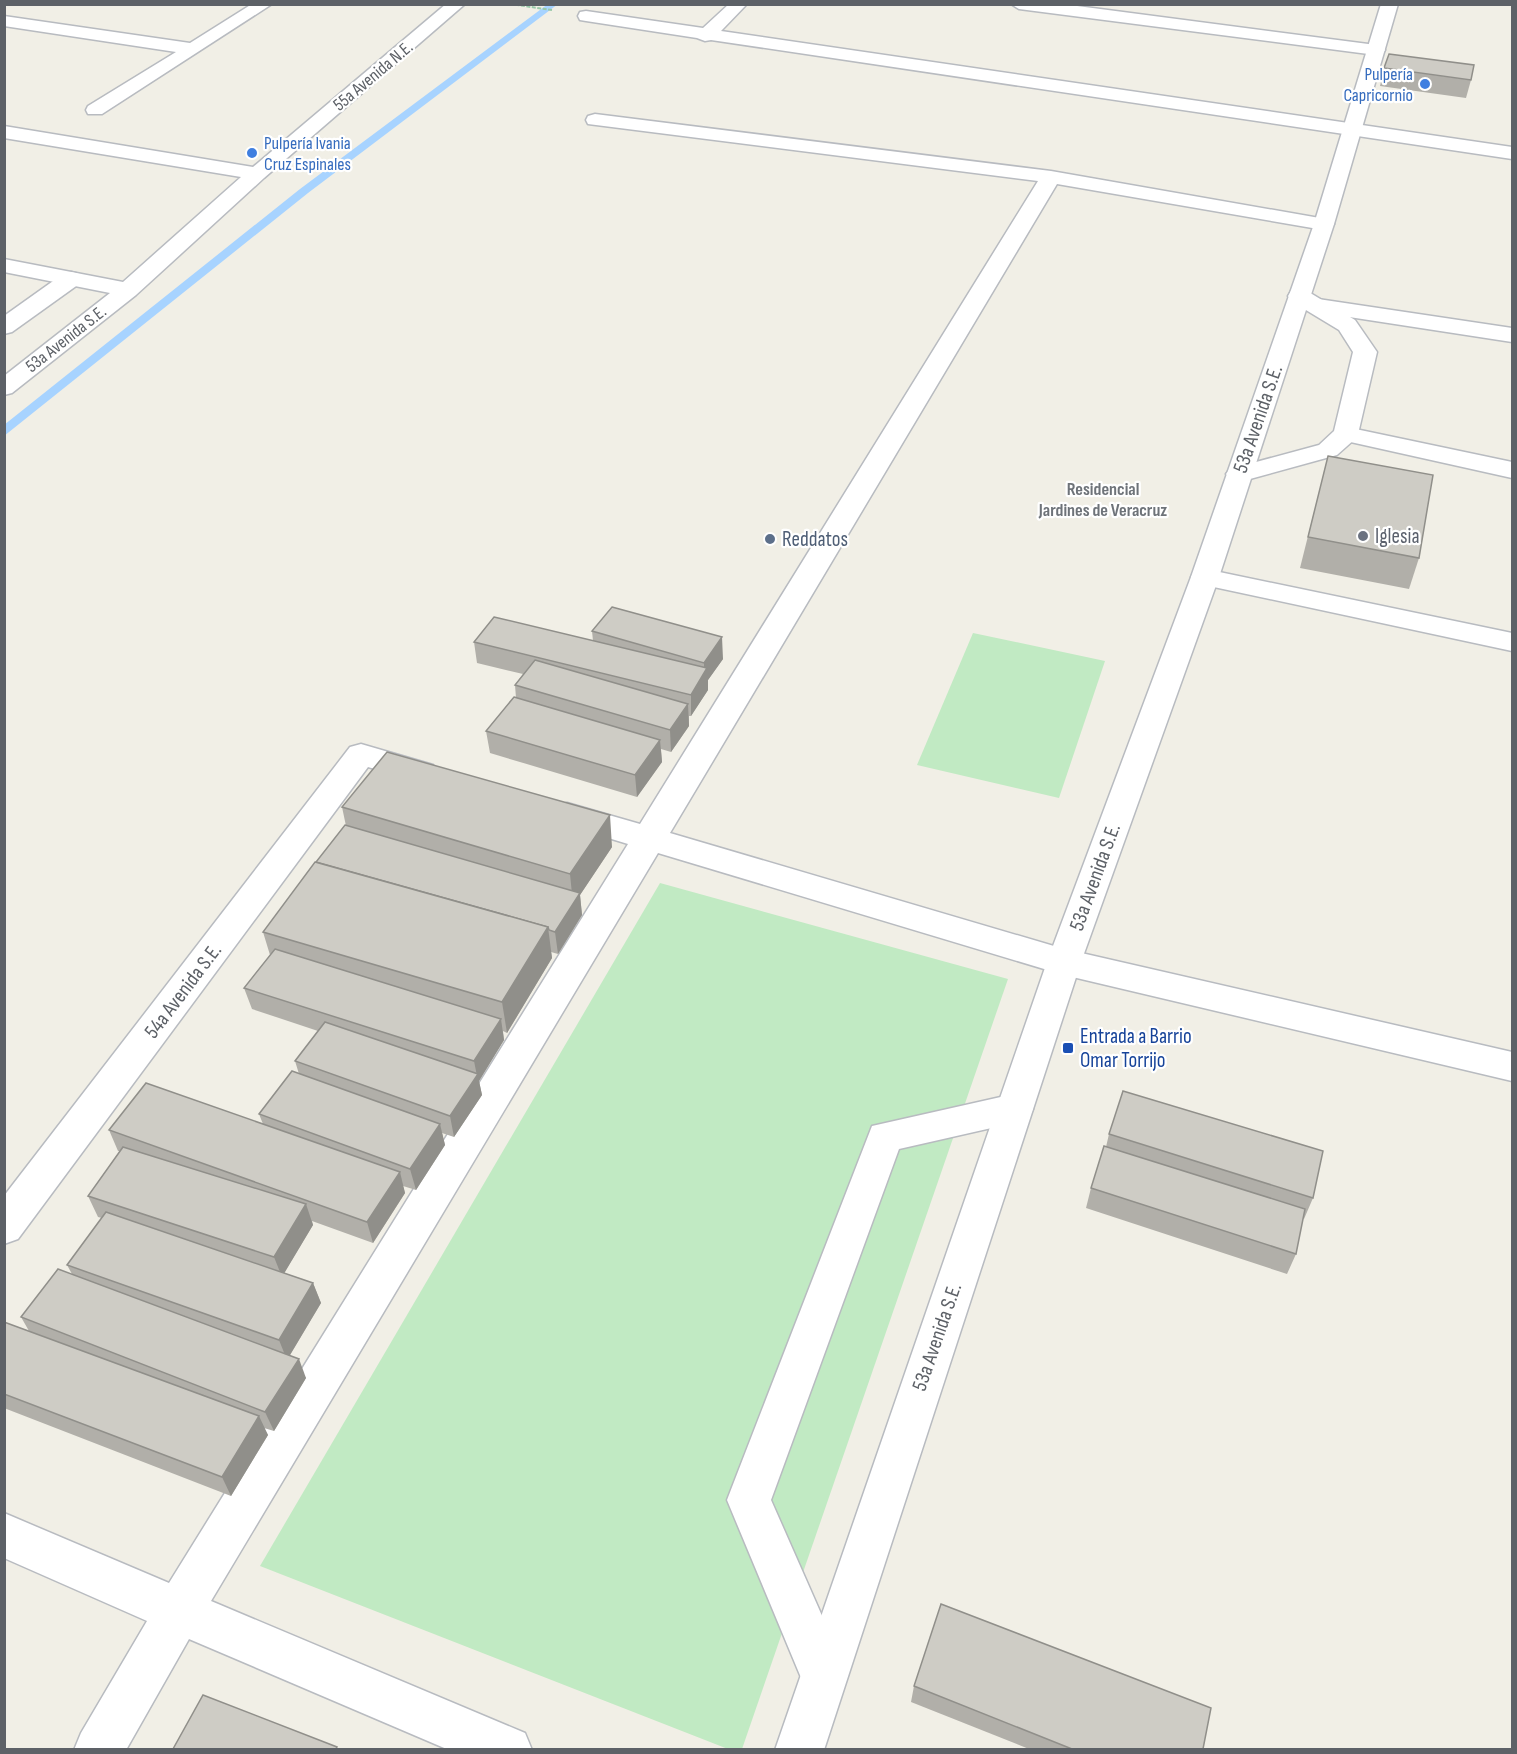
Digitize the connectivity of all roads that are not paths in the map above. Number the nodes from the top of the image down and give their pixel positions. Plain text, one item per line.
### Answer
1 (264, 4) edge
2 (457, 4) edge
3 (739, 4) edge
4 (1019, 4) edge
5 (1390, 4) edge
6 (586, 16) dead end
7 (4, 21) edge
8 (705, 36) junction
9 (193, 49) junction
10 (1376, 50) junction
11 (95, 110) dead end
12 (595, 120) dead end
13 (1352, 129) junction
14 (4, 132) edge
15 (1512, 153) edge
16 (257, 174) junction
17 (1051, 177) junction
18 (1323, 224) junction
19 (4, 265) edge
20 (71, 279) junction
21 (128, 291) junction
22 (1309, 301) junction
23 (4, 327) edge
24 (1512, 335) edge
25 (4, 388) edge
26 (1346, 434) junction
27 (1512, 470) edge
28 (1239, 474) junction
29 (1205, 577) junction
30 (1512, 642) edge
31 (453, 781) edge
32 (534, 804) edge
33 (649, 838) junction
34 (1064, 963) junction
35 (1512, 1067) edge
36 (1014, 1109) junction
37 (4, 1227) edge
38 (4, 1535) edge
39 (179, 1611) junction
40 (824, 1675) junction
41 (98, 1749) edge
42 (508, 1749) edge
43 (799, 1749) edge

1 - 9 street
2 - 16 street, 55a Avenida N.E.
3 - 8 street
4 - 10 street
5 - 10 street, 53a Avenida S.E.
6 - 8 street
7 - 9 street
8 - 13 street
9 - 11 street
10 - 13 street, 53a Avenida S.E.
12 - 17 street
13 - 15 street
13 - 18 street, 53a Avenida S.E.
14 - 16 street
16 - 21 street, 55a Avenida N.E.
17 - 18 street
17 - 33 street
18 - 22 street, 53a Avenida S.E.
19 - 20 street
20 - 21 street
20 - 23 street
21 - 25 street, 53a Avenida S.E.
22 - 24 street
22 - 26 street
22 - 28 street, 53a Avenida S.E.
26 - 27 street
26 - 28 street
28 - 29 street, 53a Avenida S.E.
29 - 30 street
29 - 34 street, 53a Avenida S.E.
31 - 37 street, 54a Avenida S.E.
32 - 33 street
33 - 34 street
33 - 39 street
34 - 35 street
34 - 36 street, 53a Avenida S.E.
36 - 40 street, 53a Avenida S.E.
36 - 40 street
38 - 39 street
39 - 41 street
39 - 42 street
40 - 43 street, 53a Avenida S.E.

